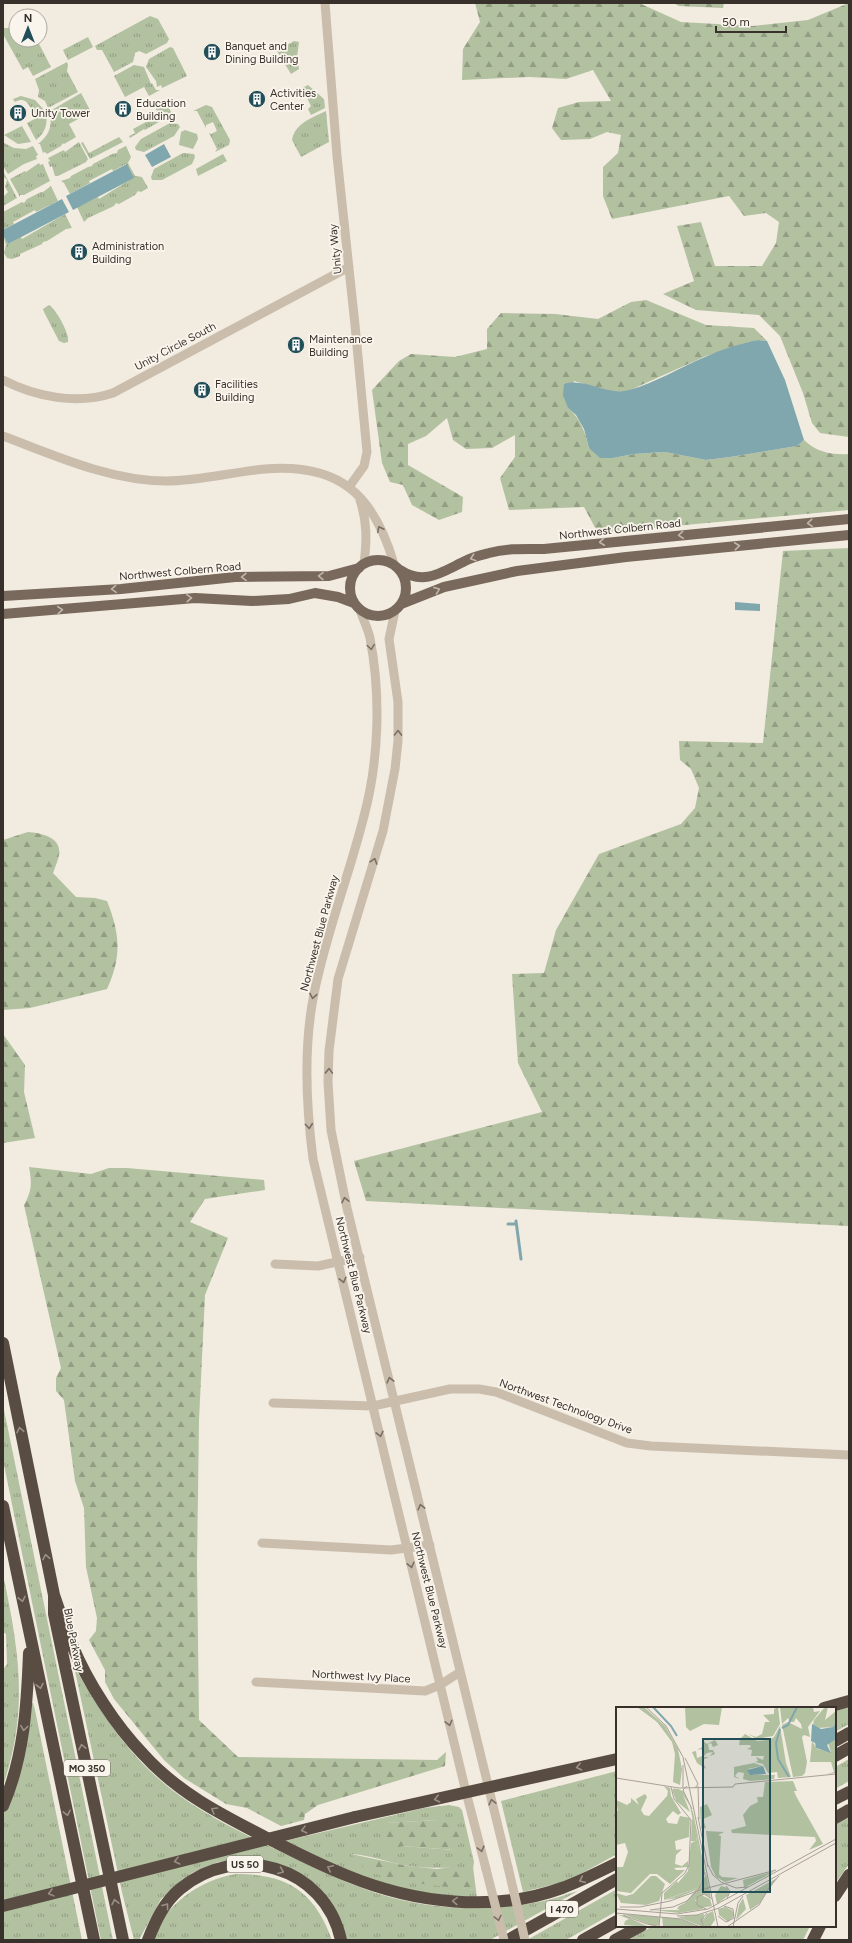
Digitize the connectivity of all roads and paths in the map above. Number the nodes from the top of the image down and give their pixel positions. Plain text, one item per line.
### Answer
1 (325, 3) edge
2 (349, 267) junction
3 (3, 380) edge
4 (3, 436) edge
5 (349, 487) junction
6 (359, 496) junction
7 (849, 519) edge
8 (849, 535) edge
9 (361, 565) junction
10 (397, 567) junction
11 (3, 596) edge
12 (357, 606) junction
13 (398, 608) junction
14 (3, 614) edge
15 (360, 1257) junction
16 (339, 1263) junction
17 (275, 1264) dead end
18 (3, 1343) edge
19 (272, 1403) dead end
20 (395, 1403) junction
21 (373, 1406) junction
22 (849, 1455) edge
23 (3, 1506) edge
24 (262, 1543) dead end
25 (430, 1545) junction
26 (407, 1547) junction
27 (54, 1595) junction
28 (30, 1634) junction
29 (460, 1672) junction
30 (256, 1682) dead end
31 (440, 1686) junction
32 (849, 1701) edge
33 (828, 1707) edge
34 (849, 1733) edge
35 (836, 1740) edge
36 (849, 1748) edge
37 (836, 1755) edge
38 (616, 1759) edge
39 (489, 1787) junction
40 (466, 1792) junction
41 (849, 1792) edge
42 (836, 1798) edge
43 (3, 1806) edge
44 (849, 1810) edge
45 (836, 1817) edge
46 (616, 1863) edge
47 (849, 1875) edge
48 (616, 1880) edge
49 (836, 1894) edge
50 (3, 1906) edge
51 (616, 1922) edge
52 (639, 1927) edge
53 (820, 1927) edge
54 (94, 1940) edge
55 (123, 1940) edge
56 (148, 1940) edge
57 (341, 1940) edge
58 (504, 1940) edge
59 (508, 1940) edge
60 (525, 1940) edge
61 (583, 1940) edge
62 (615, 1940) edge
63 (813, 1940) edge

1 - 2 street, Unity Way
2 - 3 street, Unity Circle South
2 - 5 street, Unity Way
4 - 5 street
5 - 6 street
6 - 9 street
10 -> 6 street
7 -> 10 main road, Northwest Colbern Road
13 -> 8 main road
9 - 10 main road
9 -> 11 main road, Northwest Colbern Road
9 - 12 main road
10 - 13 main road
12 - 13 main road
14 -> 12 main road
12 -> 16 street, Northwest Blue Parkway
15 -> 13 street, Northwest Blue Parkway
15 - 16 street
20 -> 15 street, Northwest Blue Parkway
16 - 17 street
16 -> 21 street, Northwest Blue Parkway
27 -> 18 highway, Blue Parkway / MO 350
19 - 21 street, Northwest Technology Drive
20 - 21 street, Northwest Technology Drive
20 - 22 street, Northwest Technology Drive
25 -> 20 street, Northwest Blue Parkway
21 -> 26 street, Northwest Blue Parkway
23 -> 28 highway, MO 350
24 - 26 street
25 - 26 street
25 - 29 street, Northwest Blue Parkway
26 -> 31 street, Northwest Blue Parkway
46 -> 27 highway
55 -> 27 highway, Blue Parkway / MO 350
28 -> 43 highway
28 -> 54 highway, MO 350
29 - 31 street, Northwest Ivy Place
29 - 39 street, Northwest Blue Parkway
30 - 31 street, Northwest Ivy Place
31 -> 40 street, Northwest Blue Parkway
32 - 33 highway
34 - 35 highway
36 - 37 highway
38 -> 39 highway
39 - 40 highway
60 -> 39 street, Northwest Blue Parkway, bridge
40 -> 50 highway, bridge
40 -> 58 street, Northwest Blue Parkway, bridge
41 - 42 highway
44 - 45 highway
47 - 49 highway
48 - 59 highway, I 470
51 - 61 highway
52 - 62 highway
53 - 63 highway
56 -> 57 highway, US 50

